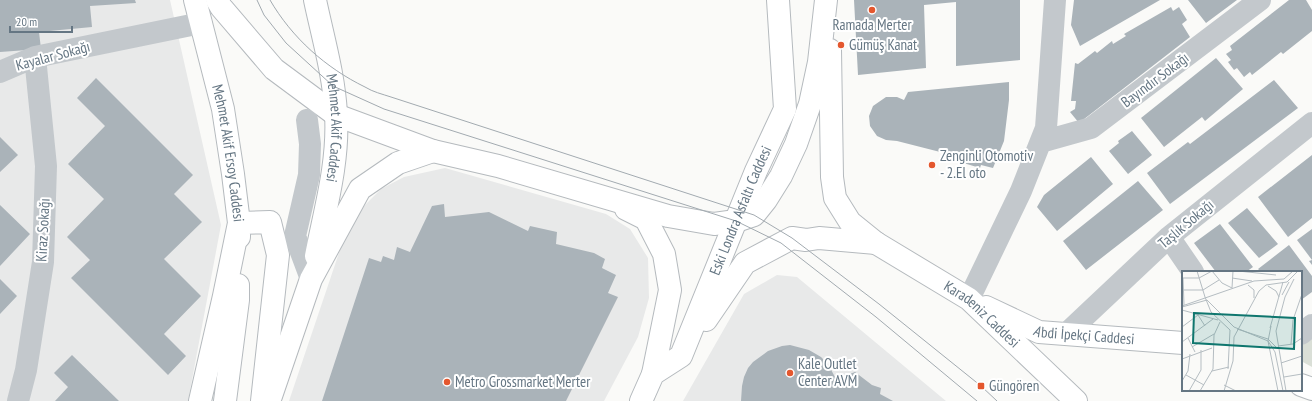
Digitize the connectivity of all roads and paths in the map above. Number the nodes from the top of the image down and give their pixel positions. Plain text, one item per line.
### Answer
1 (195, 0) edge
2 (217, 0) edge
3 (314, 0) edge
4 (778, 0) edge
5 (827, 0) edge
6 (1055, 0) edge
7 (1260, 0) edge
8 (201, 23) junction
9 (35, 58) junction
10 (0, 72) edge
11 (336, 115) junction
12 (307, 120) dead end
13 (1312, 123) edge
14 (1041, 142) junction
15 (433, 151) junction
16 (602, 197) junction
17 (736, 221) junction
18 (239, 223) junction
19 (1169, 236) junction
20 (876, 243) junction
21 (1192, 271) edge
22 (311, 279) junction
23 (969, 299) junction
24 (1312, 325) edge
25 (1302, 333) edge
26 (1066, 334) junction
27 (1182, 343) edge
28 (681, 356) junction
29 (653, 374) junction
30 (1302, 385) edge
31 (1312, 389) edge
32 (18, 401) edge
33 (200, 401) edge
34 (225, 401) edge
35 (262, 401) edge
36 (270, 401) edge
37 (641, 401) edge
38 (1076, 401) edge

1 - 8 main road, Mehmet Akif Ersoy Caddesi
2 - 11 main road
3 - 11 main road, Mehmet Akif Caddesi
4 - 17 main road, Eski Londra Asfaltı Caddesi
5 - 17 main road
5 - 20 main road
6 - 14 street
7 - 14 street, Bayındır Sokağı
8 - 9 street, Kayalar Sokağı
8 - 18 main road, Mehmet Akif Ersoy Caddesi
9 - 10 street, Kayalar Sokağı
9 - 32 street, Kiraz Sokağı
11 - 15 main road
11 - 22 main road, Mehmet Akif Caddesi
12 - 22 street
13 - 19 street, Taşlık Sokağı
14 - 23 street
15 - 16 main road
15 - 22 main road
16 - 17 main road
16 - 29 main road
17 - 28 main road, Eski Londra Asfaltı Caddesi
18 - 33 main road, Mehmet Akif Ersoy Caddesi
18 - 34 main road
18 - 35 main road
19 - 21 street
19 - 26 street, Taşlık Sokağı
20 - 23 main road, Karadeniz Caddesi
20 - 28 main road
22 - 36 main road
23 - 26 main road, Abdi İpekçi Caddesi
23 - 38 main road, Karadeniz Caddesi
24 - 25 street
26 - 27 main road, Abdi İpekçi Caddesi
28 - 29 main road
29 - 37 main road
30 - 31 main road

